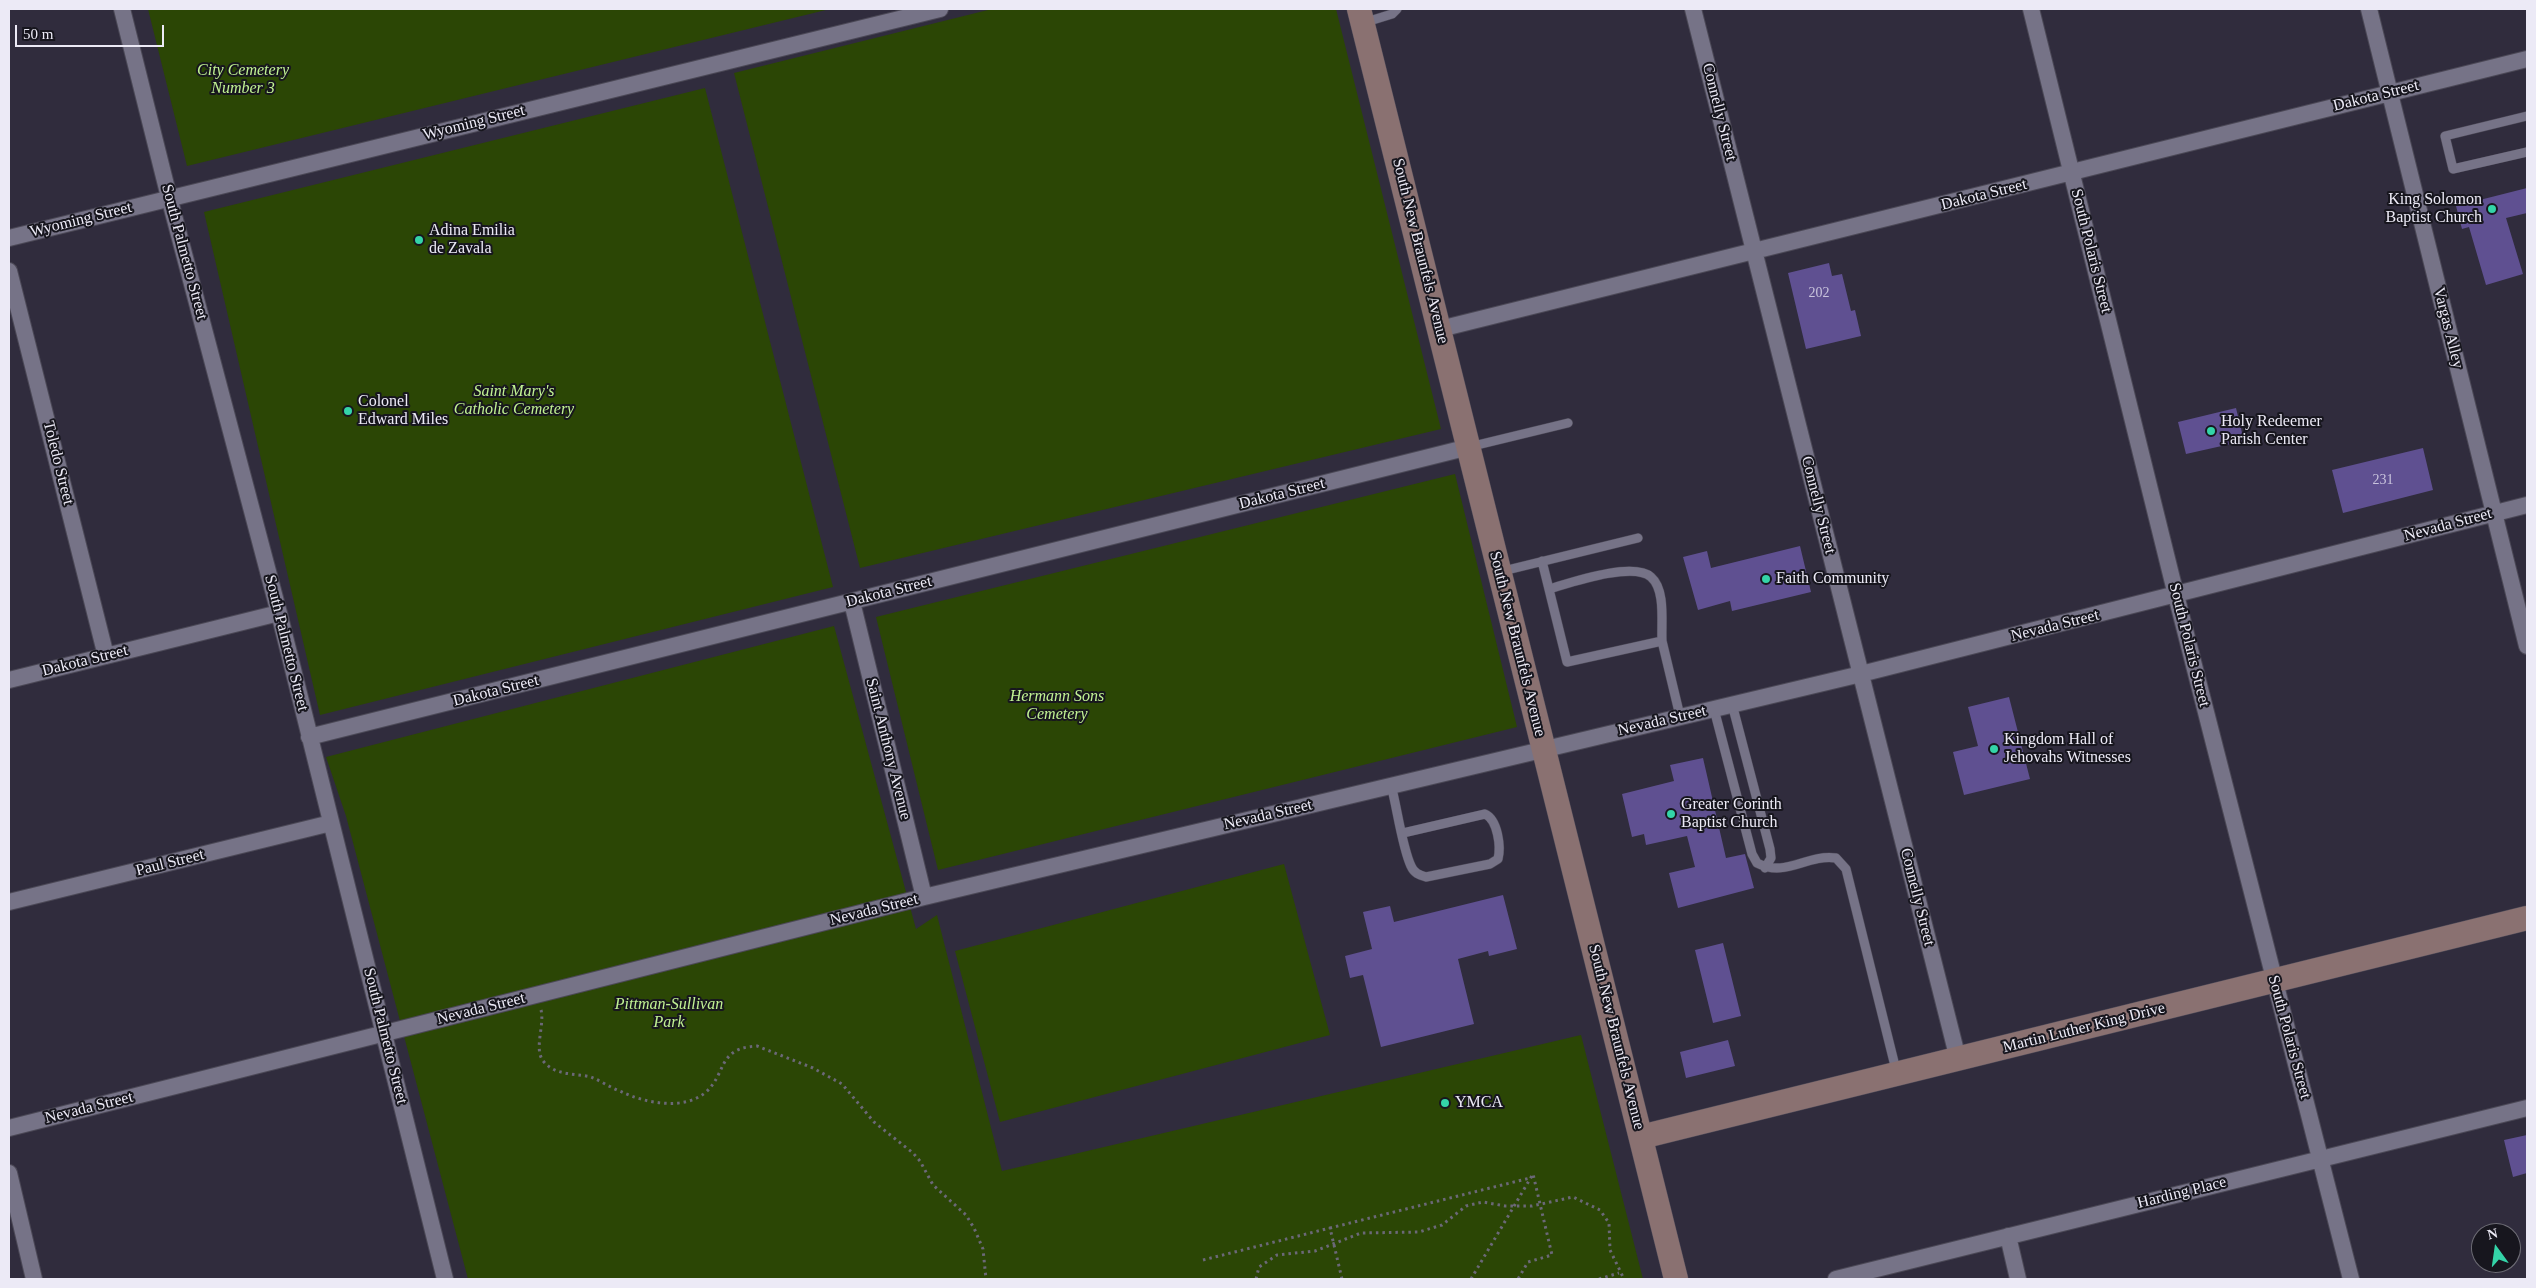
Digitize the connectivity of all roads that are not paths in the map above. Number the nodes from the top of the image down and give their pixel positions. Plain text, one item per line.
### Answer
1 (122, 9) edge
2 (940, 9) edge
3 (1397, 9) edge
4 (1693, 9) edge
5 (2031, 9) edge
6 (2369, 9) edge
7 (1361, 16) edge
8 (2527, 59) edge
9 (2389, 92) junction
10 (2527, 116) edge
11 (2527, 152) edge
12 (2072, 173) junction
13 (169, 198) junction
14 (9, 238) edge
15 (1754, 252) junction
16 (9, 271) edge
17 (1440, 329) junction
18 (1568, 423) dead end
19 (1469, 447) junction
20 (2527, 505) edge
21 (2494, 513) junction
22 (1638, 538) dead end
23 (1542, 562) junction
24 (1499, 572) junction
25 (1549, 589) junction
26 (2176, 595) junction
27 (852, 602) junction
28 (279, 613) junction
29 (1662, 641) junction
30 (2527, 646) edge
31 (106, 656) junction
32 (1861, 674) junction
33 (9, 680) edge
34 (1732, 704) junction
35 (1714, 709) junction
36 (1680, 716) junction
37 (309, 737) junction
38 (1542, 749) junction
39 (1391, 785) junction
40 (330, 823) junction
41 (1403, 833) junction
42 (1765, 868) junction
43 (924, 897) junction
44 (9, 902) edge
45 (2527, 918) edge
46 (2274, 981) junction
47 (384, 1033) junction
48 (1958, 1059) junction
49 (1897, 1074) junction
50 (2527, 1108) edge
51 (9, 1128) edge
52 (1641, 1137) junction
53 (2321, 1159) junction
54 (9, 1173) edge
55 (2008, 1236) junction
56 (34, 1279) edge
57 (445, 1279) edge
58 (1676, 1279) edge
59 (1836, 1279) edge
60 (2018, 1279) edge
61 (2351, 1279) edge

1 - 13 street, South Palmetto Street
2 - 13 street, Wyoming Street
3 - 7 lane
4 - 15 street, Connelly Street
5 - 12 street, South Polaris Street
6 - 9 street, Vargas Alley
7 - 17 main road, South New Braunfels Avenue
8 - 9 street, Dakota Street
9 - 12 street, Dakota Street
9 - 21 street, Vargas Alley
10 - 11 lane
12 - 15 street, Dakota Street
12 - 26 street, South Polaris Street
13 - 14 street, Wyoming Street
13 - 28 street, South Palmetto Street
15 - 17 street, Dakota Street
15 - 32 street, Connelly Street
16 - 31 street, Toledo Street
17 - 19 main road, South New Braunfels Avenue
18 - 19 lane
19 - 24 main road, South New Braunfels Avenue
19 - 27 street, Dakota Street
20 - 21 street, Nevada Street
21 - 26 street, Nevada Street
21 - 30 street, Vargas Alley
22 - 23 lane
23 - 24 lane
23 - 25 lane
24 - 38 main road, South New Braunfels Avenue
25 - 29 lane
25 - 29 lane
26 - 32 street, Nevada Street
26 - 46 street, South Polaris Street
27 - 37 street, Dakota Street
27 - 43 street, Saint Anthony Avenue
28 - 31 street, Dakota Street
28 - 37 street, South Palmetto Street
29 - 36 lane
31 - 33 street, Dakota Street
32 - 34 street, Nevada Street
32 - 48 street, Connelly Street
34 - 35 street, Nevada Street
34 - 42 lane
35 - 36 street, Nevada Street
35 - 42 lane
36 - 38 street, Nevada Street
37 - 40 street, South Palmetto Street
38 - 39 street, Nevada Street
38 - 52 main road, South New Braunfels Avenue
39 - 41 lane
39 - 43 street, Nevada Street
40 - 44 street, Paul Street
40 - 47 street, South Palmetto Street
41 - 41 lane
42 - 49 lane
43 - 47 street, Nevada Street
45 - 46 main road, Martin Luther King Drive
46 - 48 main road, Martin Luther King Drive
46 - 53 street, South Polaris Street
47 - 51 street, Nevada Street
47 - 57 street, South Palmetto Street
48 - 49 main road, Martin Luther King Drive
49 - 52 main road, Martin Luther King Drive
50 - 53 street, Harding Place
52 - 58 main road, South New Braunfels Avenue
53 - 55 street, Harding Place
53 - 61 street, South Polaris Street
54 - 56 street
55 - 59 street, Harding Place
55 - 60 street

